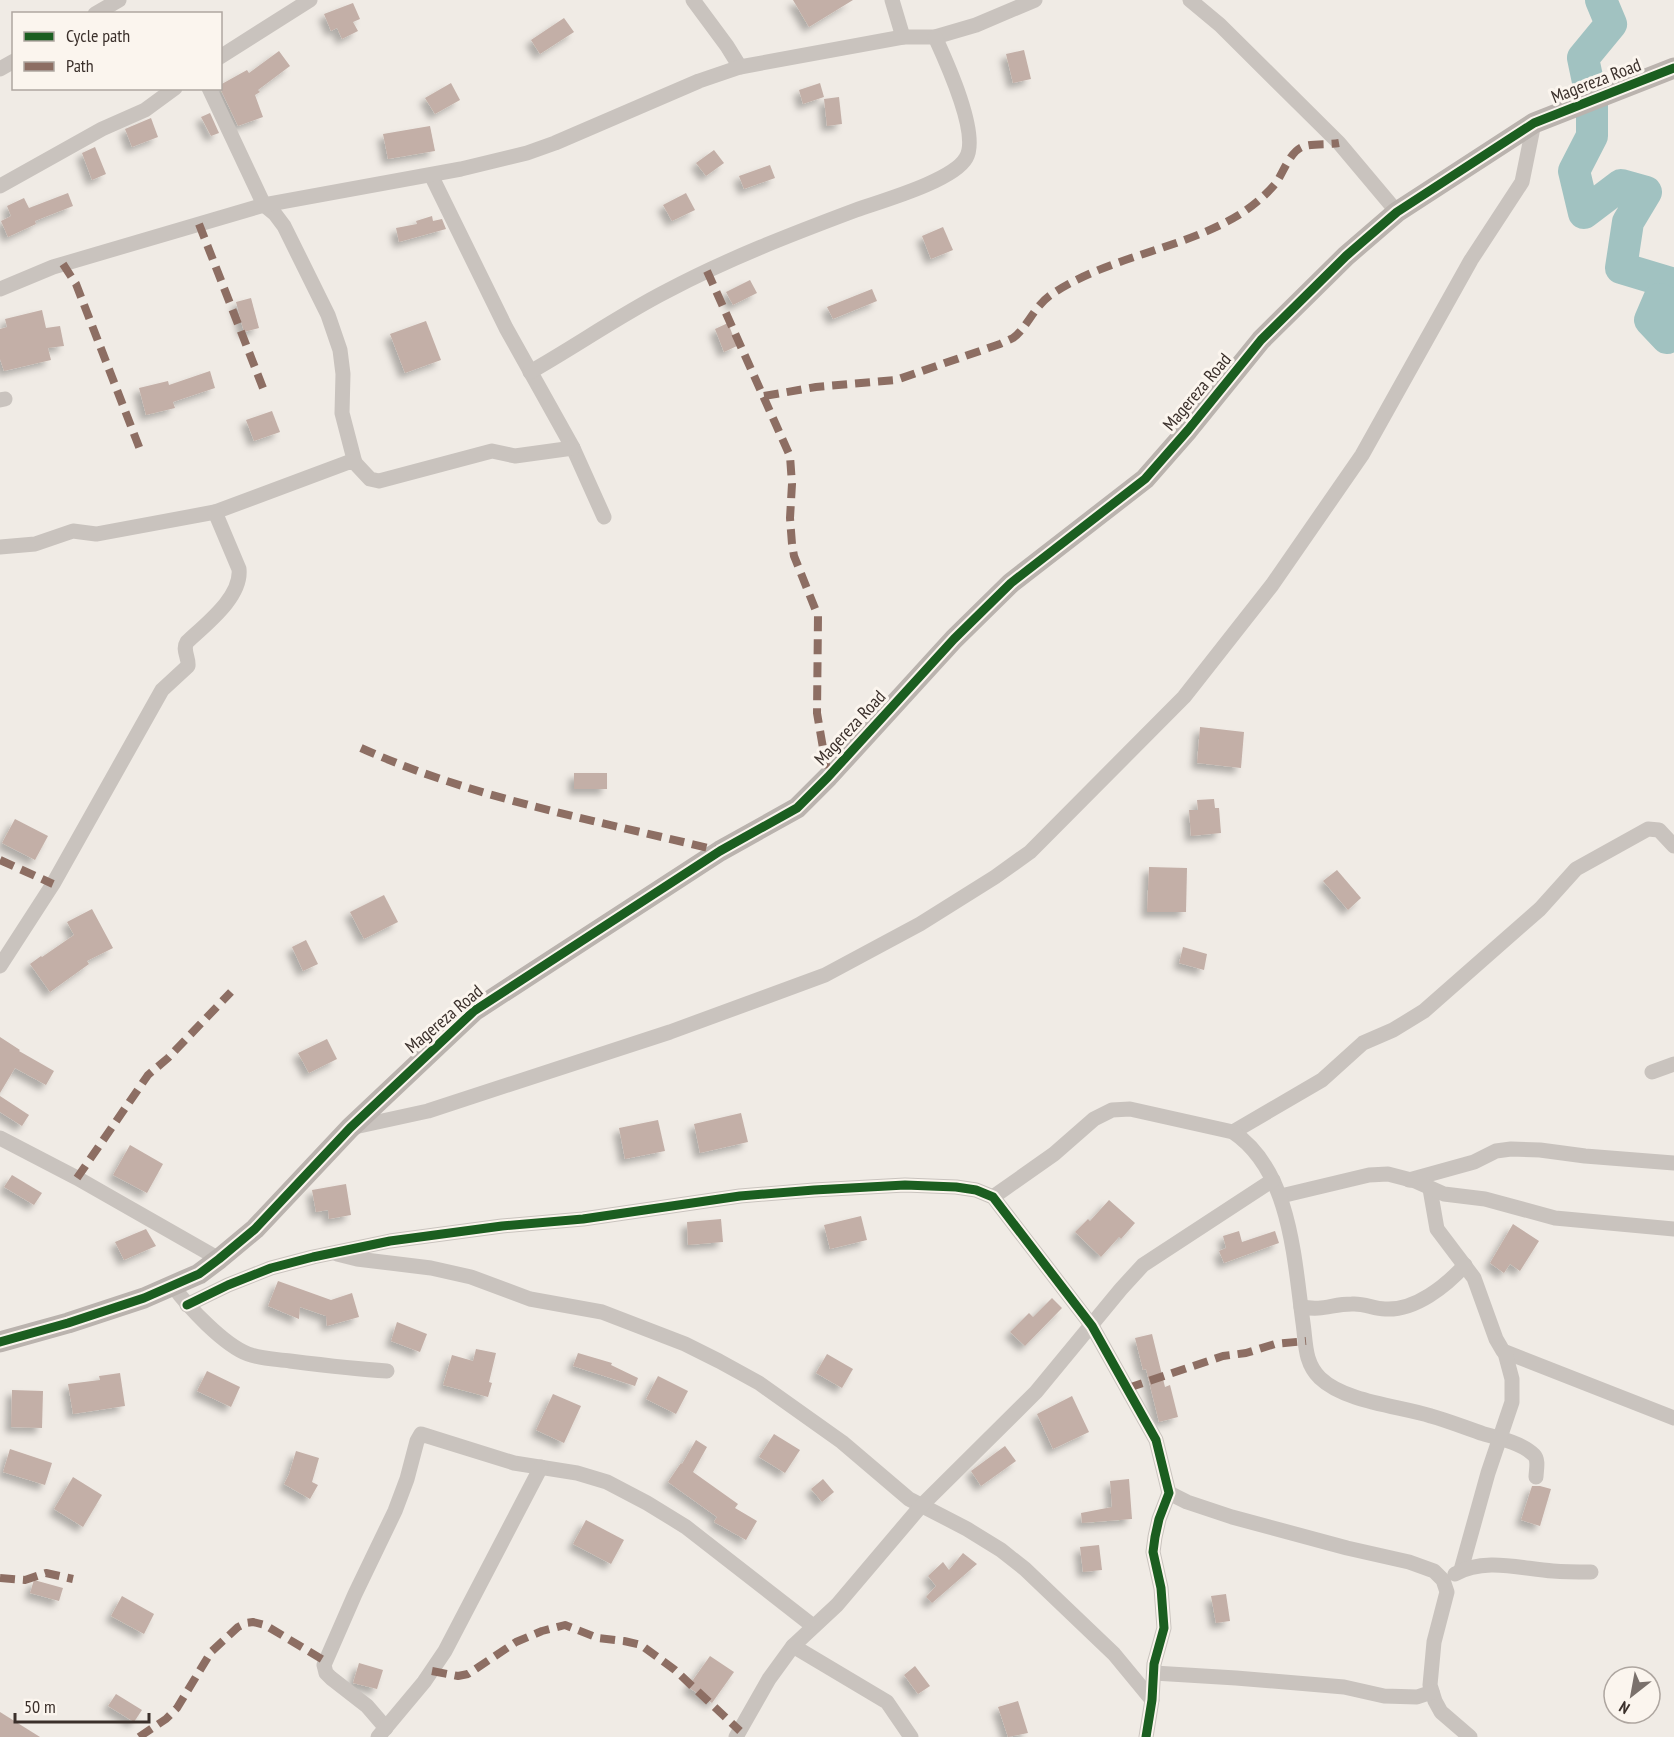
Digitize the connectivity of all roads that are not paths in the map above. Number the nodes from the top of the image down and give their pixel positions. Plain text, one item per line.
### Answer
1 (119, 0) edge
2 (310, 0) edge
3 (693, 0) edge
4 (892, 0) edge
5 (1035, 0) edge
6 (1190, 0) edge
7 (98, 12) edge
8 (903, 37) junction
9 (935, 38) junction
10 (222, 56) edge
11 (740, 67) junction
12 (1674, 68) edge
13 (172, 90) edge
14 (211, 90) edge
15 (1534, 123) junction
16 (431, 175) junction
17 (0, 186) edge
18 (264, 205) junction
19 (1397, 212) junction
20 (0, 290) edge
21 (530, 372) junction
22 (573, 448) junction
23 (355, 463) junction
24 (215, 512) junction
25 (604, 517) dead end
26 (0, 547) edge
27 (1674, 846) edge
28 (0, 966) edge
29 (1674, 1064) edge
30 (1652, 1072) dead end
31 (350, 1128) junction
32 (1233, 1132) junction
33 (0, 1138) edge
34 (1674, 1163) edge
35 (1273, 1180) junction
36 (1409, 1180) junction
37 (1430, 1189) junction
38 (1281, 1196) junction
39 (993, 1197) junction
40 (1674, 1230) edge
41 (333, 1254) junction
42 (219, 1259) junction
43 (1465, 1265) junction
44 (173, 1286) junction
45 (187, 1305) junction
46 (1301, 1307) junction
47 (1092, 1326) junction
48 (0, 1342) edge
49 (1505, 1353) junction
50 (387, 1371) dead end
51 (1674, 1418) edge
52 (1500, 1439) junction
53 (542, 1467) junction
54 (1536, 1477) dead end
55 (1169, 1493) junction
56 (921, 1506) junction
57 (1461, 1570) junction
58 (1591, 1572) dead end
59 (1443, 1580) junction
60 (813, 1626) junction
61 (793, 1646) junction
62 (1154, 1673) junction
63 (1432, 1692) junction
64 (1152, 1700) junction
65 (382, 1733) edge
66 (736, 1737) edge
67 (910, 1737) edge
68 (1146, 1737) edge
69 (1470, 1737) edge

1 - 7 street
2 - 10 street
3 - 11 street
4 - 8 street
5 - 9 street
6 - 19 street
8 - 9 street
8 - 11 street
9 - 21 street
11 - 16 street
12 - 15 street, Magereza Road
13 - 17 street
14 - 18 street
15 - 19 street, Magereza Road
15 - 31 street
16 - 18 street
16 - 21 street
18 - 20 street
18 - 23 street
19 - 31 street, Magereza Road
21 - 22 street
22 - 23 street
22 - 25 street
23 - 24 street
24 - 26 street
24 - 28 street
27 - 32 street
29 - 30 street
31 - 42 street, Magereza Road
32 - 35 street
32 - 39 street
33 - 42 street
34 - 36 street
35 - 38 street
35 - 47 street
36 - 37 street
36 - 38 street
37 - 40 street
37 - 43 street
38 - 46 street
39 - 41 street
39 - 47 street
41 - 45 street
41 - 56 street
42 - 44 street, Magereza Road
43 - 46 street
43 - 49 street
44 - 45 street
44 - 48 street, Magereza Road
45 - 50 street
46 - 52 street
47 - 55 street
47 - 56 street
49 - 51 street
49 - 52 street
52 - 54 street
52 - 57 street
53 - 60 street
53 - 65 street
53 - 65 street
55 - 59 street
55 - 62 street
56 - 60 street
56 - 64 street
57 - 58 street
57 - 59 street
59 - 63 street
60 - 61 street
61 - 66 street
61 - 67 street
62 - 63 street
62 - 64 street
63 - 69 street
64 - 68 street

